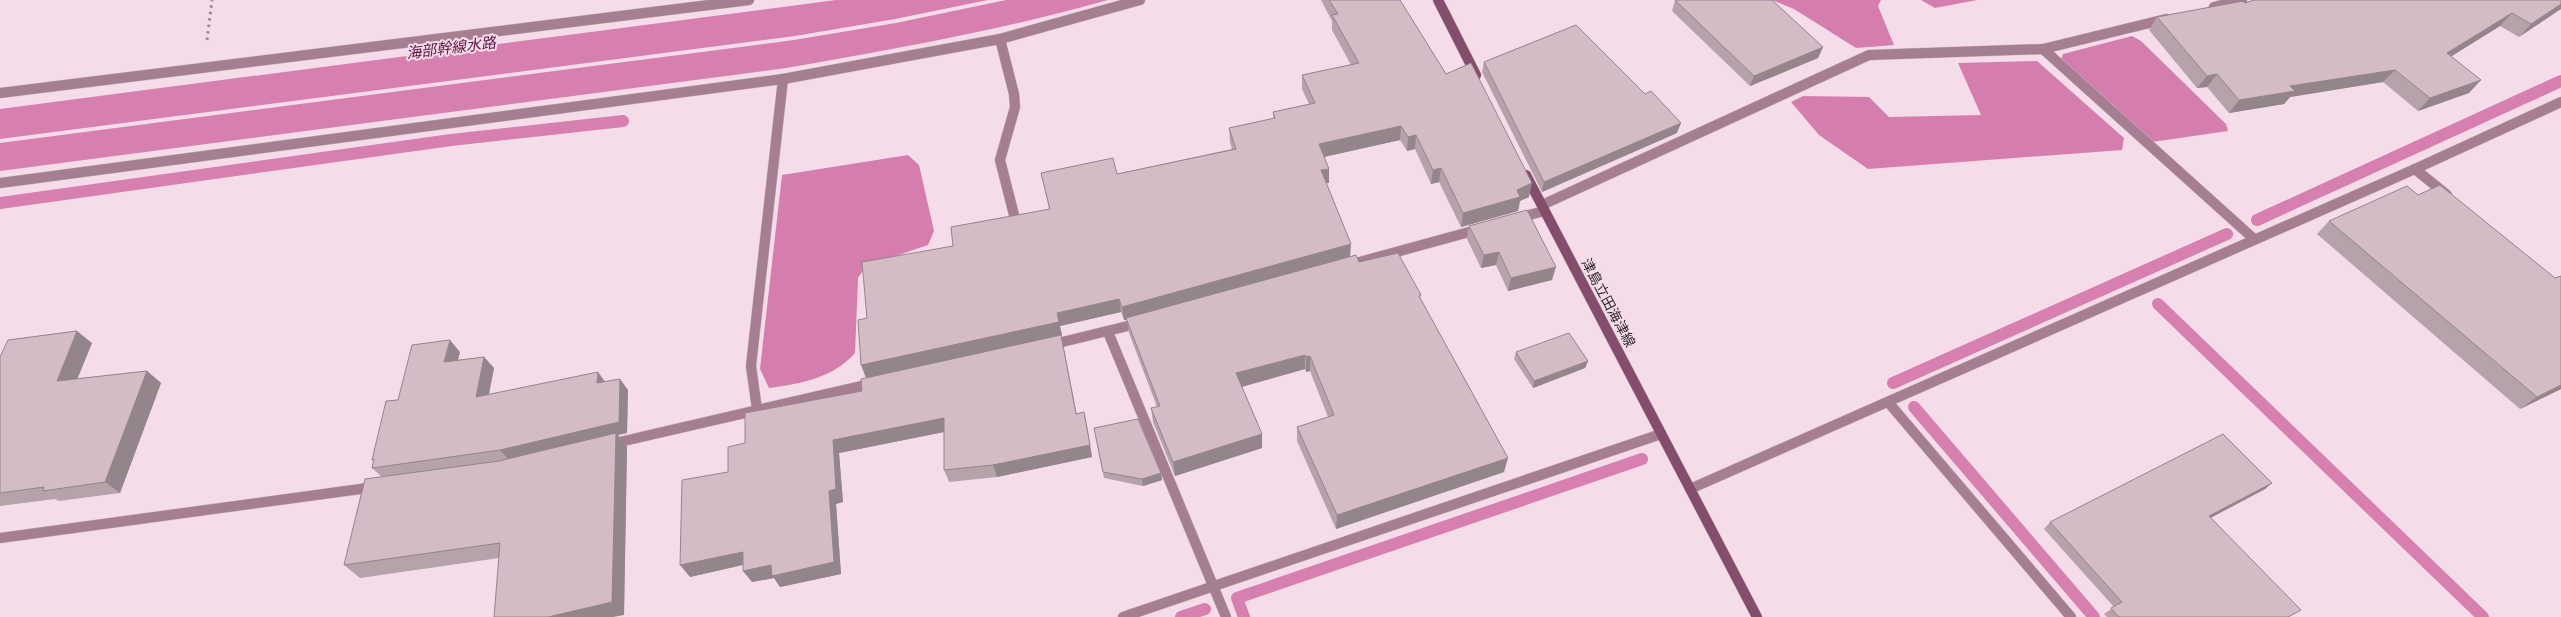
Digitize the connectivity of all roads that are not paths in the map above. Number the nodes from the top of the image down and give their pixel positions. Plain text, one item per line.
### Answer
1 (749, 0) edge
2 (1140, 0) edge
3 (1438, 0) edge
4 (2242, 0) edge
5 (2204, 9) edge
6 (2176, 16) edge
7 (1000, 39) junction
8 (2043, 50) junction
9 (783, 79) junction
10 (1481, 86) edge
11 (0, 94) edge
12 (2561, 102) edge
13 (1520, 163) edge
14 (2415, 169) junction
15 (0, 183) edge
16 (2453, 200) edge
17 (1543, 208) junction
18 (1015, 219) edge
19 (1506, 222) edge
20 (1487, 227) edge
21 (2254, 239) junction
22 (1345, 266) edge
23 (1155, 319) edge
24 (1108, 332) junction
25 (1040, 347) edge
26 (884, 381) edge
27 (1888, 402) junction
28 (757, 409) junction
29 (1661, 434) junction
30 (596, 448) edge
31 (386, 485) edge
32 (1690, 489) junction
33 (0, 538) edge
34 (1214, 585) junction
35 (1122, 617) edge
36 (1226, 617) edge
37 (1757, 617) edge
38 (2072, 617) edge

1 - 11 street
2 - 7 street
3 - 10 main road
4 - 5 street
6 - 8 street
7 - 9 street
7 - 18 street
8 - 17 street
8 - 21 street
9 - 15 street
9 - 28 street
12 - 14 street
13 - 17 main road, 津島立田海津線
14 - 16 street
14 - 21 street
17 - 19 street
17 - 29 main road, 津島立田海津線
20 - 22 street
21 - 27 street
23 - 24 street
24 - 25 street
24 - 34 street
26 - 28 street
27 - 32 street
27 - 38 street
28 - 30 street
29 - 32 main road, 津島立田海津線
29 - 34 street
31 - 33 street
32 - 37 main road, 津島立田海津線
34 - 35 street
34 - 36 street

